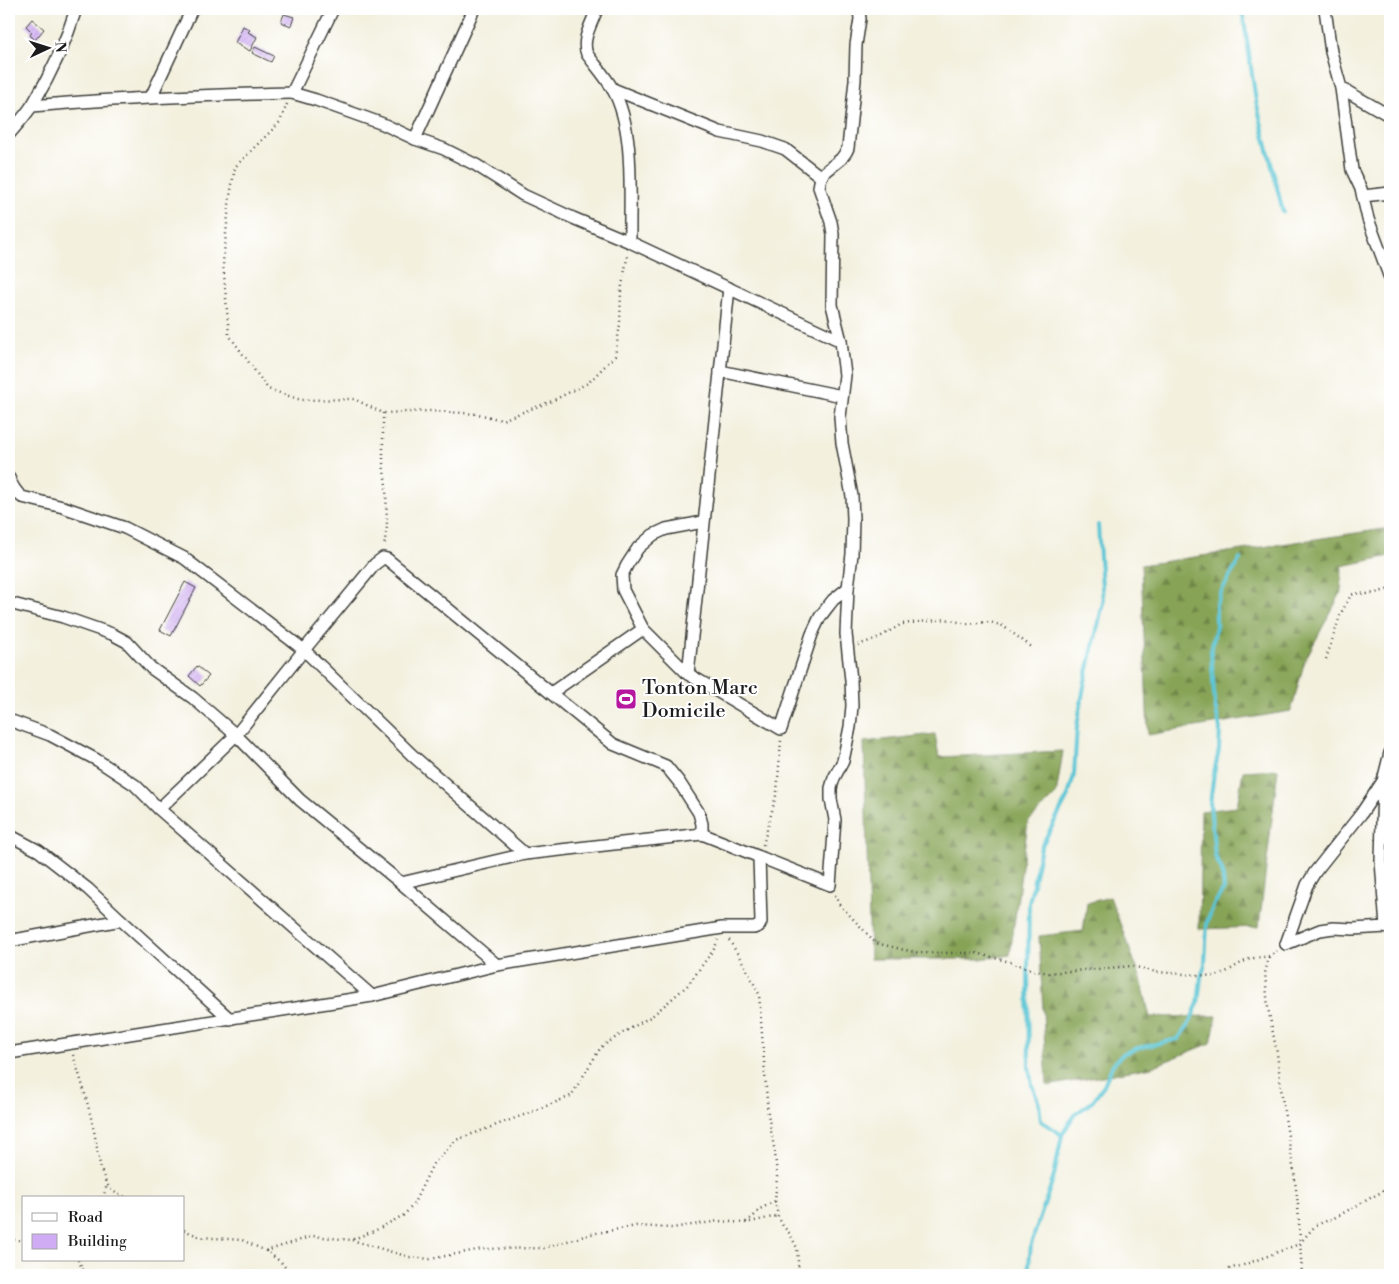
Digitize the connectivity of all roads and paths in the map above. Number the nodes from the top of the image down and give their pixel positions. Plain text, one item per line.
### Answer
1 (76, 9) edge
2 (192, 9) edge
3 (333, 9) edge
4 (474, 9) edge
5 (597, 9) edge
6 (859, 9) edge
7 (1325, 9) edge
8 (1340, 88) junction
9 (612, 89) junction
10 (292, 93) junction
11 (151, 97) junction
12 (32, 106) junction
13 (1390, 116) edge
14 (9, 134) edge
15 (416, 139) junction
16 (821, 177) junction
17 (1390, 193) edge
18 (1363, 196) junction
19 (630, 242) junction
20 (1389, 273) edge
21 (729, 288) junction
22 (840, 341) junction
23 (720, 371) junction
24 (842, 396) junction
25 (383, 413) junction
26 (9, 478) edge
27 (703, 522) junction
28 (383, 558) junction
29 (848, 588) junction
30 (1390, 589) edge
31 (9, 604) edge
32 (643, 629) junction
33 (1033, 648) dead end
34 (304, 650) junction
35 (847, 650) junction
36 (1326, 659) dead end
37 (688, 674) junction
38 (550, 693) junction
39 (9, 720) edge
40 (782, 729) junction
41 (236, 735) junction
42 (1390, 753) edge
43 (1383, 780) junction
44 (159, 808) junction
45 (1386, 821) edge
46 (702, 834) junction
47 (9, 835) edge
48 (525, 854) junction
49 (760, 857) junction
50 (401, 883) junction
51 (830, 885) junction
52 (121, 920) junction
53 (722, 928) junction
54 (1388, 928) edge
55 (9, 941) edge
56 (1286, 944) junction
57 (1269, 958) junction
58 (497, 965) junction
59 (372, 996) junction
60 (230, 1019) junction
61 (69, 1043) junction
62 (9, 1053) edge
63 (1390, 1183) edge
64 (107, 1184) junction
65 (104, 1196) edge
66 (122, 1196) edge
67 (775, 1201) junction
68 (778, 1216) junction
69 (745, 1223) junction
70 (185, 1230) edge
71 (9, 1239) edge
72 (351, 1240) junction
73 (22, 1241) edge
74 (1299, 1244) junction
75 (266, 1251) junction
76 (79, 1262) edge
77 (86, 1275) edge
78 (290, 1275) edge
79 (800, 1275) edge
80 (1221, 1275) edge
81 (1302, 1275) edge

1 - 12 street
2 - 11 street
3 - 10 street
4 - 15 street
5 - 9 street
6 - 16 street
7 - 8 street
8 - 13 street
8 - 18 street
9 - 16 street
9 - 19 street
10 - 11 street
10 - 15 street
10 - 25 path
11 - 12 street
12 - 14 street
15 - 19 street
16 - 22 street
17 - 18 street
18 - 20 street
19 - 21 street
19 - 25 path
21 - 22 street
21 - 23 street
22 - 24 street
23 - 24 street
23 - 27 street
24 - 29 street
25 - 28 path
26 - 34 street
27 - 32 street
27 - 37 street
28 - 34 street
28 - 38 street
29 - 35 street
29 - 40 street
30 - 36 path
31 - 41 street
32 - 37 street
32 - 38 street
33 - 35 path
34 - 41 street
34 - 48 street
35 - 51 street
37 - 40 street
38 - 46 street
39 - 44 street
40 - 49 path
41 - 44 street
41 - 50 street
42 - 43 street
43 - 45 street
43 - 56 street
44 - 59 street
45 - 54 street
46 - 48 street
46 - 49 street
47 - 52 street
48 - 50 street
49 - 51 street
49 - 53 street
50 - 58 street
51 - 57 path
52 - 55 street
52 - 60 street
53 - 58 street
53 - 67 path
53 - 72 path
54 - 56 street
56 - 57 path
57 - 74 path
58 - 59 street
59 - 60 street
60 - 61 street
61 - 62 street
61 - 64 path
63 - 74 path
64 - 65 path
64 - 66 path
67 - 68 path
67 - 69 path
68 - 69 path
68 - 79 path
69 - 72 path
70 - 75 path
71 - 73 path
72 - 75 path
74 - 80 path
74 - 81 path
75 - 78 path
76 - 77 path

